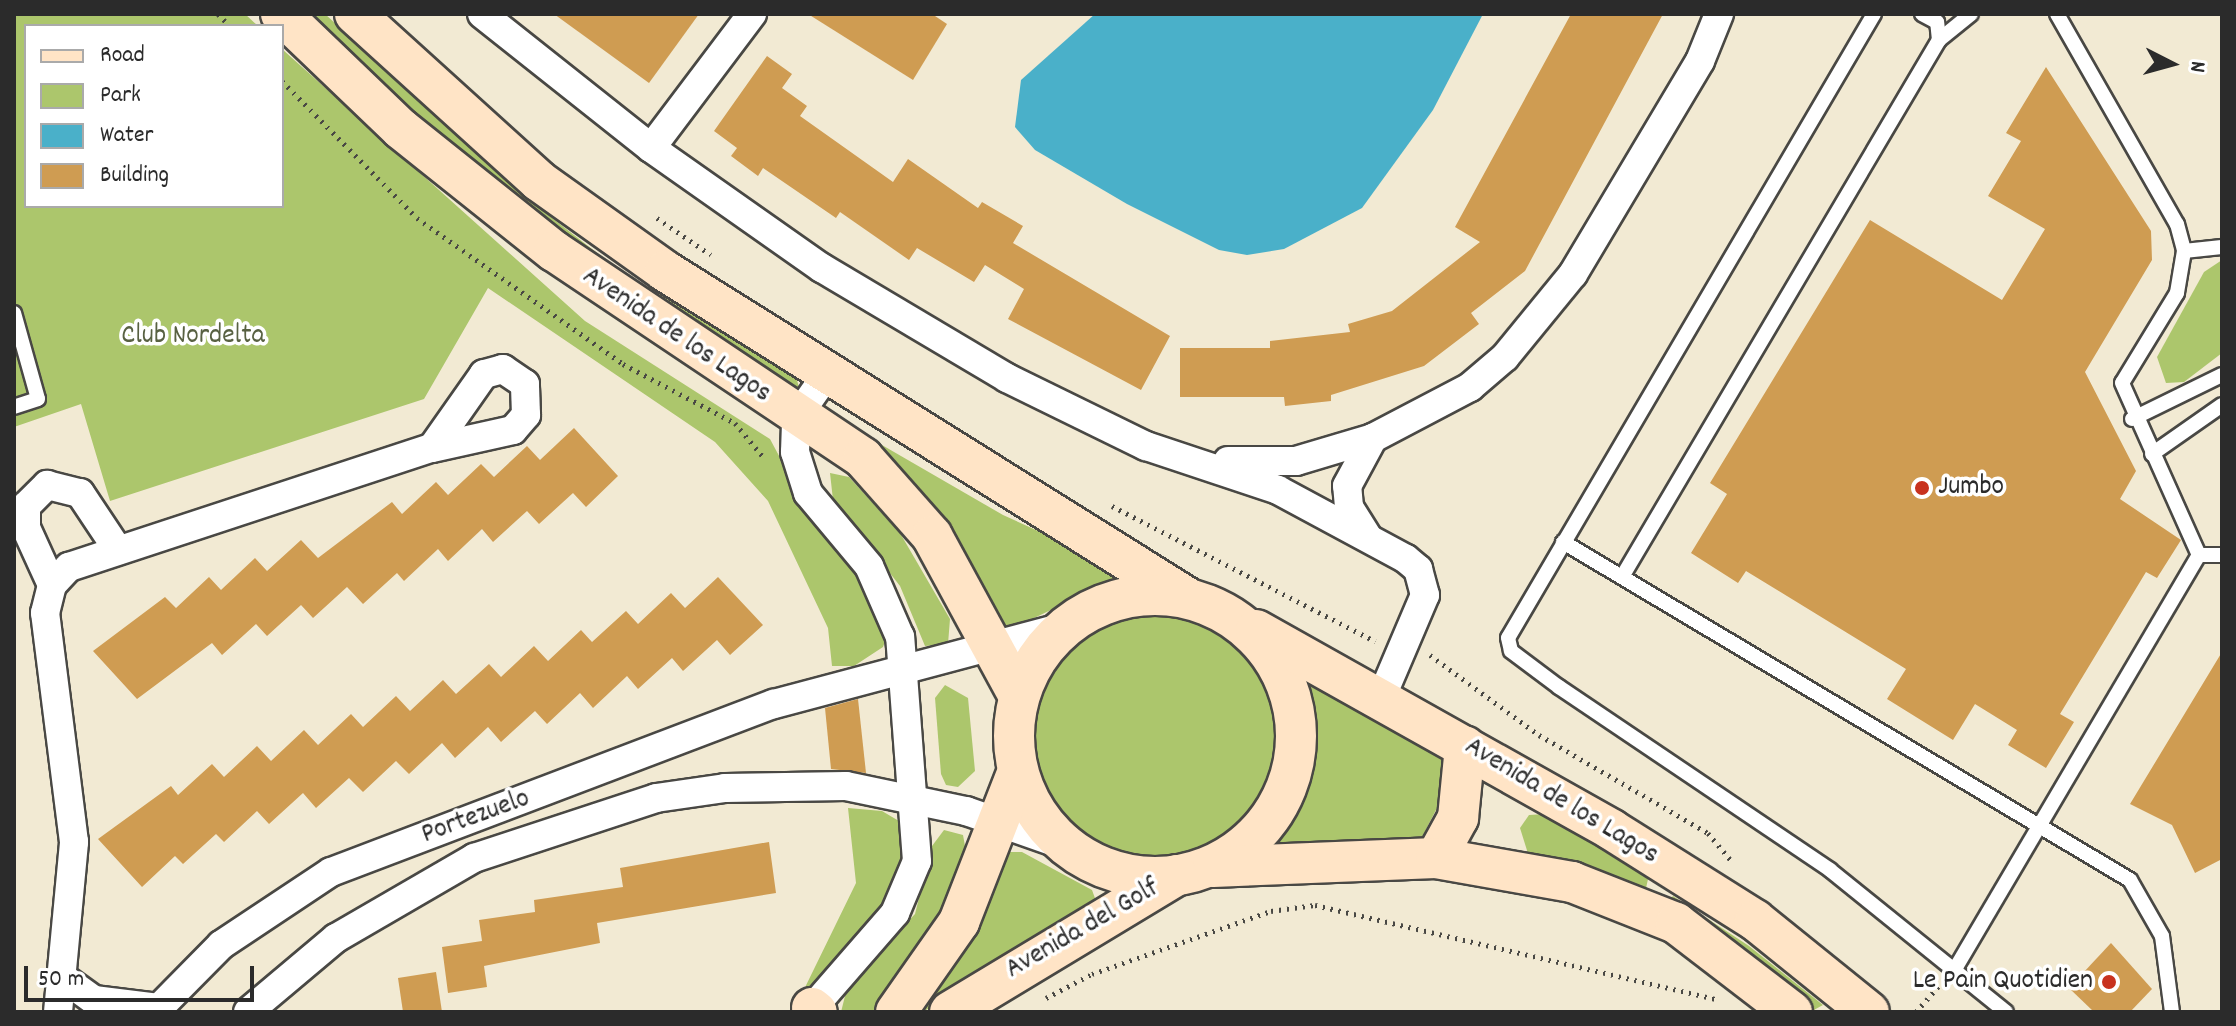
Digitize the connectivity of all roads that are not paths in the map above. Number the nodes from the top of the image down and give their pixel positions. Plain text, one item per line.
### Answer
1 (281, 14) edge
2 (355, 14) edge
3 (482, 14) edge
4 (752, 14) edge
5 (1719, 14) edge
6 (1874, 14) edge
7 (1922, 14) edge
8 (1971, 14) edge
9 (2057, 14) edge
10 (1939, 40) junction
11 (651, 148) junction
12 (2222, 247) edge
13 (2184, 251) junction
14 (14, 316) edge
15 (2222, 375) edge
16 (825, 377) junction
17 (2222, 405) edge
18 (14, 407) edge
19 (796, 418) junction
20 (2132, 419) junction
21 (1373, 438) junction
22 (432, 448) dead end
23 (2152, 454) junction
24 (1184, 458) junction
25 (1367, 536) junction
26 (1563, 542) junction
27 (118, 550) junction
28 (2199, 555) junction
29 (2222, 555) edge
30 (1622, 577) junction
31 (52, 585) junction
32 (1186, 597) junction
33 (1236, 620) junction
34 (1063, 627) junction
35 (995, 647) junction
36 (907, 672) junction
37 (1019, 696) junction
38 (1382, 696) junction
39 (1465, 746) junction
40 (1018, 771) junction
41 (916, 800) junction
42 (2037, 820) junction
43 (999, 823) junction
44 (1066, 846) junction
45 (1436, 858) junction
46 (1191, 872) junction
47 (1955, 969) junction
48 (62, 977) junction
49 (157, 1010) edge
50 (813, 1011) edge
51 (58, 1012) edge
52 (248, 1012) edge
53 (896, 1012) edge
54 (950, 1012) edge
55 (1792, 1012) edge
56 (1869, 1012) edge
57 (2006, 1012) edge
58 (2172, 1012) edge

1 - 19 street, Avenida de los Lagos
2 - 16 street, Avenida de los Lagos
3 - 11 street
4 - 11 street
5 - 21 street
6 - 26 lane
7 - 10 lane
8 - 10 lane
9 - 13 lane
10 - 30 lane
11 - 24 street
12 - 13 lane
13 - 20 lane
14 - 18 lane
15 - 20 lane
16 - 19 street
16 - 32 street, Avenida de los Lagos
17 - 23 lane
19 - 35 street, Avenida de los Lagos
19 - 36 street
20 - 23 lane
21 - 24 street
21 - 25 street
22 - 27 street
23 - 28 lane
24 - 25 street
25 - 38 street
26 - 30 lane
26 - 47 lane
27 - 31 street
27 - 31 street
28 - 29 lane
28 - 42 lane
30 - 42 lane
31 - 48 street
32 - 33 street
32 - 34 street
33 - 38 street, Avenida de los Lagos
33 - 46 street
34 - 35 street, Portezuelo
34 - 37 street
35 - 36 street, Portezuelo
35 - 37 street, Avenida de los Lagos
36 - 41 street
36 - 49 street, Portezuelo
37 - 40 street
38 - 39 street, Avenida de los Lagos
39 - 45 street
39 - 56 street, Avenida de los Lagos
40 - 43 street
40 - 44 street
41 - 43 street, Portezuelo
41 - 50 street
41 - 52 street, Portezuelo
42 - 47 lane
42 - 58 lane
43 - 44 street, Portezuelo
43 - 53 street
44 - 46 street
45 - 46 street, Avenida de los Lagos
45 - 55 street, Avenida de los Lagos
46 - 54 street, Avenida del Golf
47 - 57 lane
48 - 49 street
48 - 51 street

